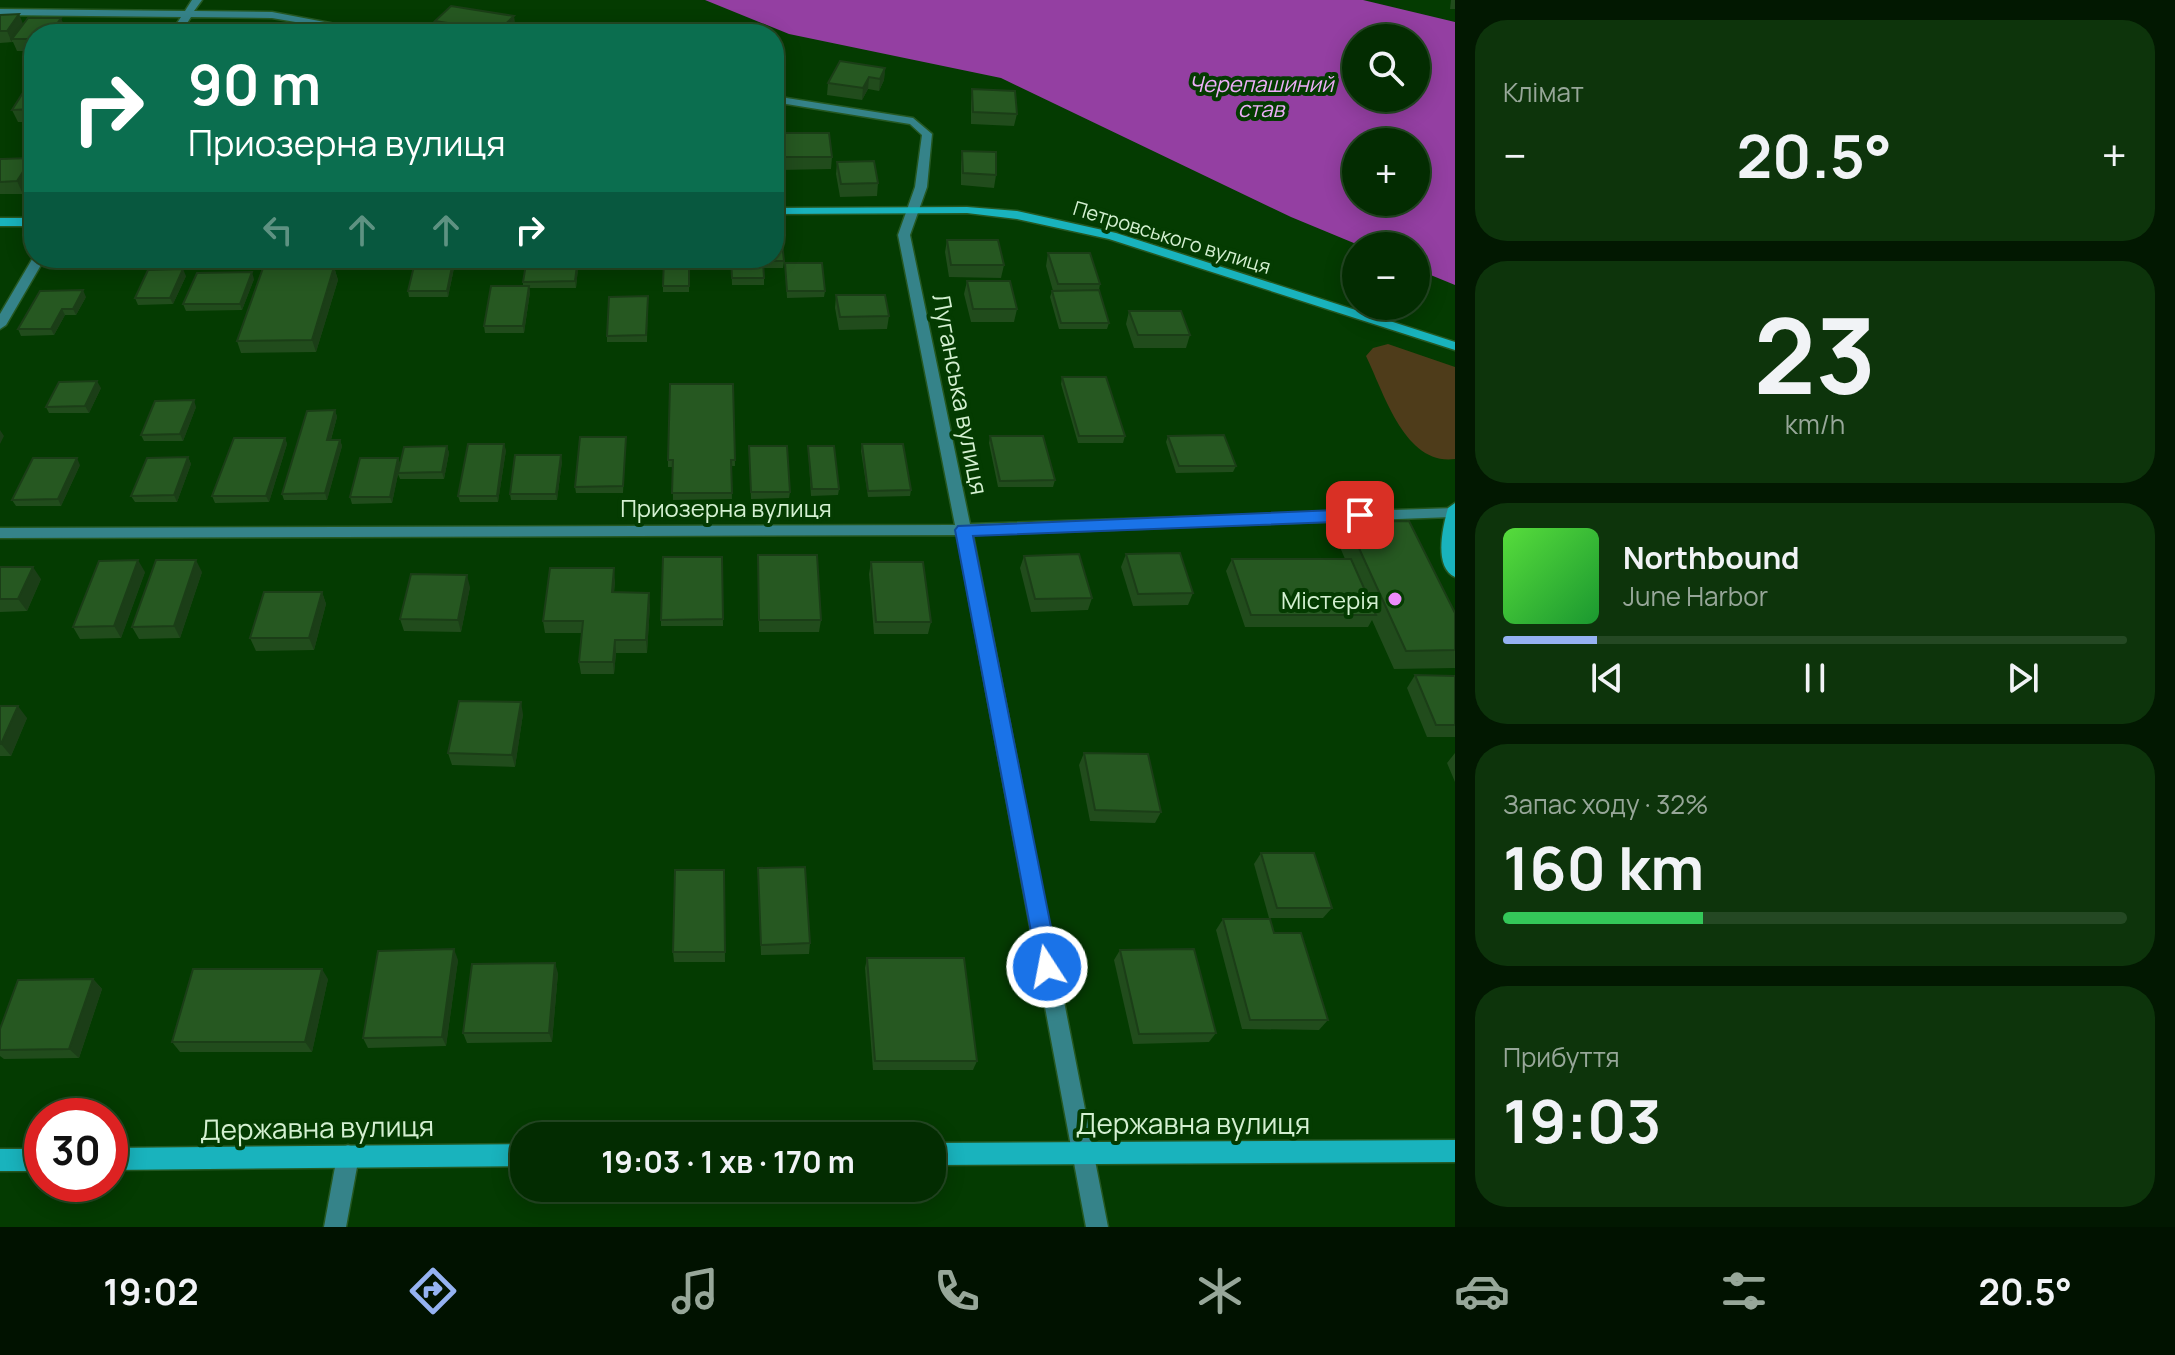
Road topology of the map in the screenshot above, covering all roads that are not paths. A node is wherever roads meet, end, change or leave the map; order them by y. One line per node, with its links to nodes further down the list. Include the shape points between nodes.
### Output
1 (197, 0): 3 (street)
2 (0, 12): 3 (street)
3 (189, 13): 4 (street); 5 (street, via 272,15)
4 (182, 24)
5 (325, 24)
6 (784, 101): 7 (street, Луганська вулиця, via 913,121 922,127 927,143)
7 (913, 209): 8 (main road, Петровського вулиця); 13 (main road, Петровського вулиця, via 1017,215 1112,236); 15 (street, Луганська вулиця, via 904,235)
8 (784, 211)
9 (0, 222): 10 (main road)
10 (24, 222)
11 (33, 268): 12 (street)
12 (0, 325)
13 (1455, 346)
14 (1454, 510): 15 (street, Приозерна вулиця); 17 (main road, via 1447,542)
15 (964, 530): 16 (street, Приозерна вулиця); 20 (street, Луганська вулиця)
16 (0, 533)
17 (1455, 571)
18 (1455, 1151): 20 (main road, Державна вулиця)
19 (946, 1154): 20 (main road, Державна вулиця)
20 (1083, 1154): 27 (street, Луганська вулиця)
21 (510, 1155): 22 (main road, Державна вулиця)
22 (348, 1156): 23 (main road, Державна вулиця); 26 (street)
23 (128, 1159)
24 (0, 1160): 25 (main road)
25 (24, 1160)
26 (335, 1227)
27 (1097, 1227)

